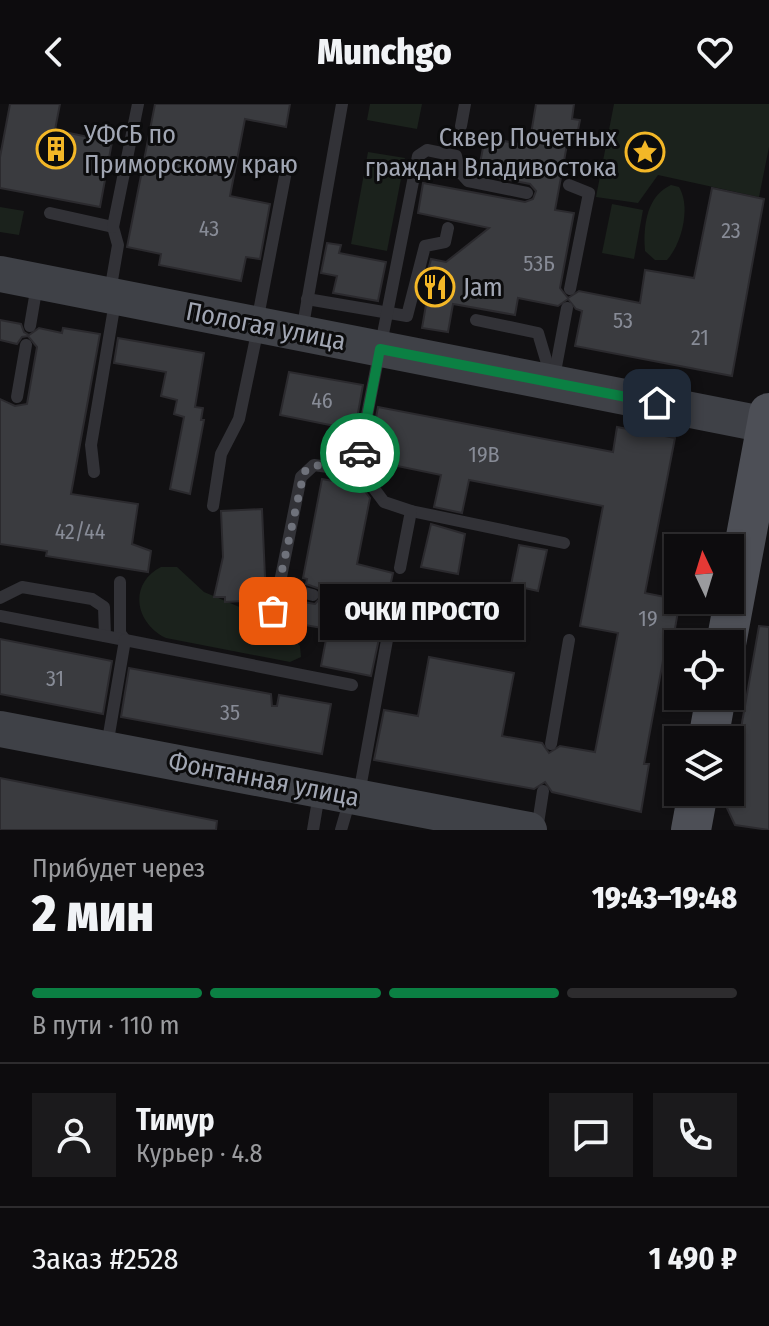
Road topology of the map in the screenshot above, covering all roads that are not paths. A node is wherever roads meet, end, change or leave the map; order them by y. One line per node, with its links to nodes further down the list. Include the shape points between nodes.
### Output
1 (138, 104): 9 (lane)
2 (342, 104): 17 (lane)
3 (465, 104): 4 (lane)
4 (461, 126)
5 (286, 171): 19 (lane)
6 (569, 185): 13 (lane, via 589,193)
7 (527, 193): 16 (lane, via 468,181 456,156 427,150 418,156)
8 (50, 213): 9 (lane)
9 (113, 227): 14 (lane, via 118,245)
10 (448, 228): 16 (lane, via 445,242 425,246 410,315)
11 (0, 274): 12 (main road, Пологая улица)
12 (38, 282): 14 (main road, Пологая улица); 20 (lane)
13 (570, 289)
14 (112, 296): 19 (main road, Пологая улица); 27 (lane, via 91,445)
15 (567, 308): 23 (lane)
16 (387, 314): 17 (lane); 22 (lane)
17 (304, 317): 19 (main road, Пологая улица); 22 (main road, Пологая улица)
18 (476, 320): 23 (lane, via 538,333)
19 (257, 325): 28 (lane, via 239,419 221,454)
20 (30, 326)
21 (26, 345): 24 (lane)
22 (380, 349): 23 (main road, Пологая улица); 26 (lane)
23 (553, 383): 25 (main road, Пологая улица)
24 (17, 397)
25 (768, 419): 39 (main road, via 748,559)
26 (356, 471): 29 (lane, via 384,502); 33 (lane, via 314,465 304,472)
27 (94, 472)
28 (213, 506)
29 (411, 511): 30 (lane); 31 (lane)
30 (564, 543)
31 (400, 568)
32 (120, 582): 41 (lane, via 120,633)
33 (279, 587): 34 (lane); 37 (lane)
34 (313, 595)
35 (395, 596): 48 (lane)
36 (0, 598): 40 (lane, via 22,587 92,599 104,607)
37 (273, 611)
38 (0, 616): 40 (lane)
39 (730, 630)
40 (105, 636): 41 (lane)
41 (125, 640): 43 (lane); 46 (lane)
42 (569, 640): 45 (lane)
43 (352, 685)
44 (0, 729): 46 (main road, Фонтанная улица)
45 (551, 744)
46 (106, 749): 48 (main road, Фонтанная улица)
47 (543, 791): 54 (lane)
48 (343, 794): 50 (main road, Фонтанная улица); 51 (lane); 52 (lane)
49 (695, 806): 55 (main road)
50 (472, 825): 53 (main road, Фонтанная улица)
51 (313, 830)
52 (341, 830)
53 (529, 830)
54 (537, 830)
55 (691, 830)

